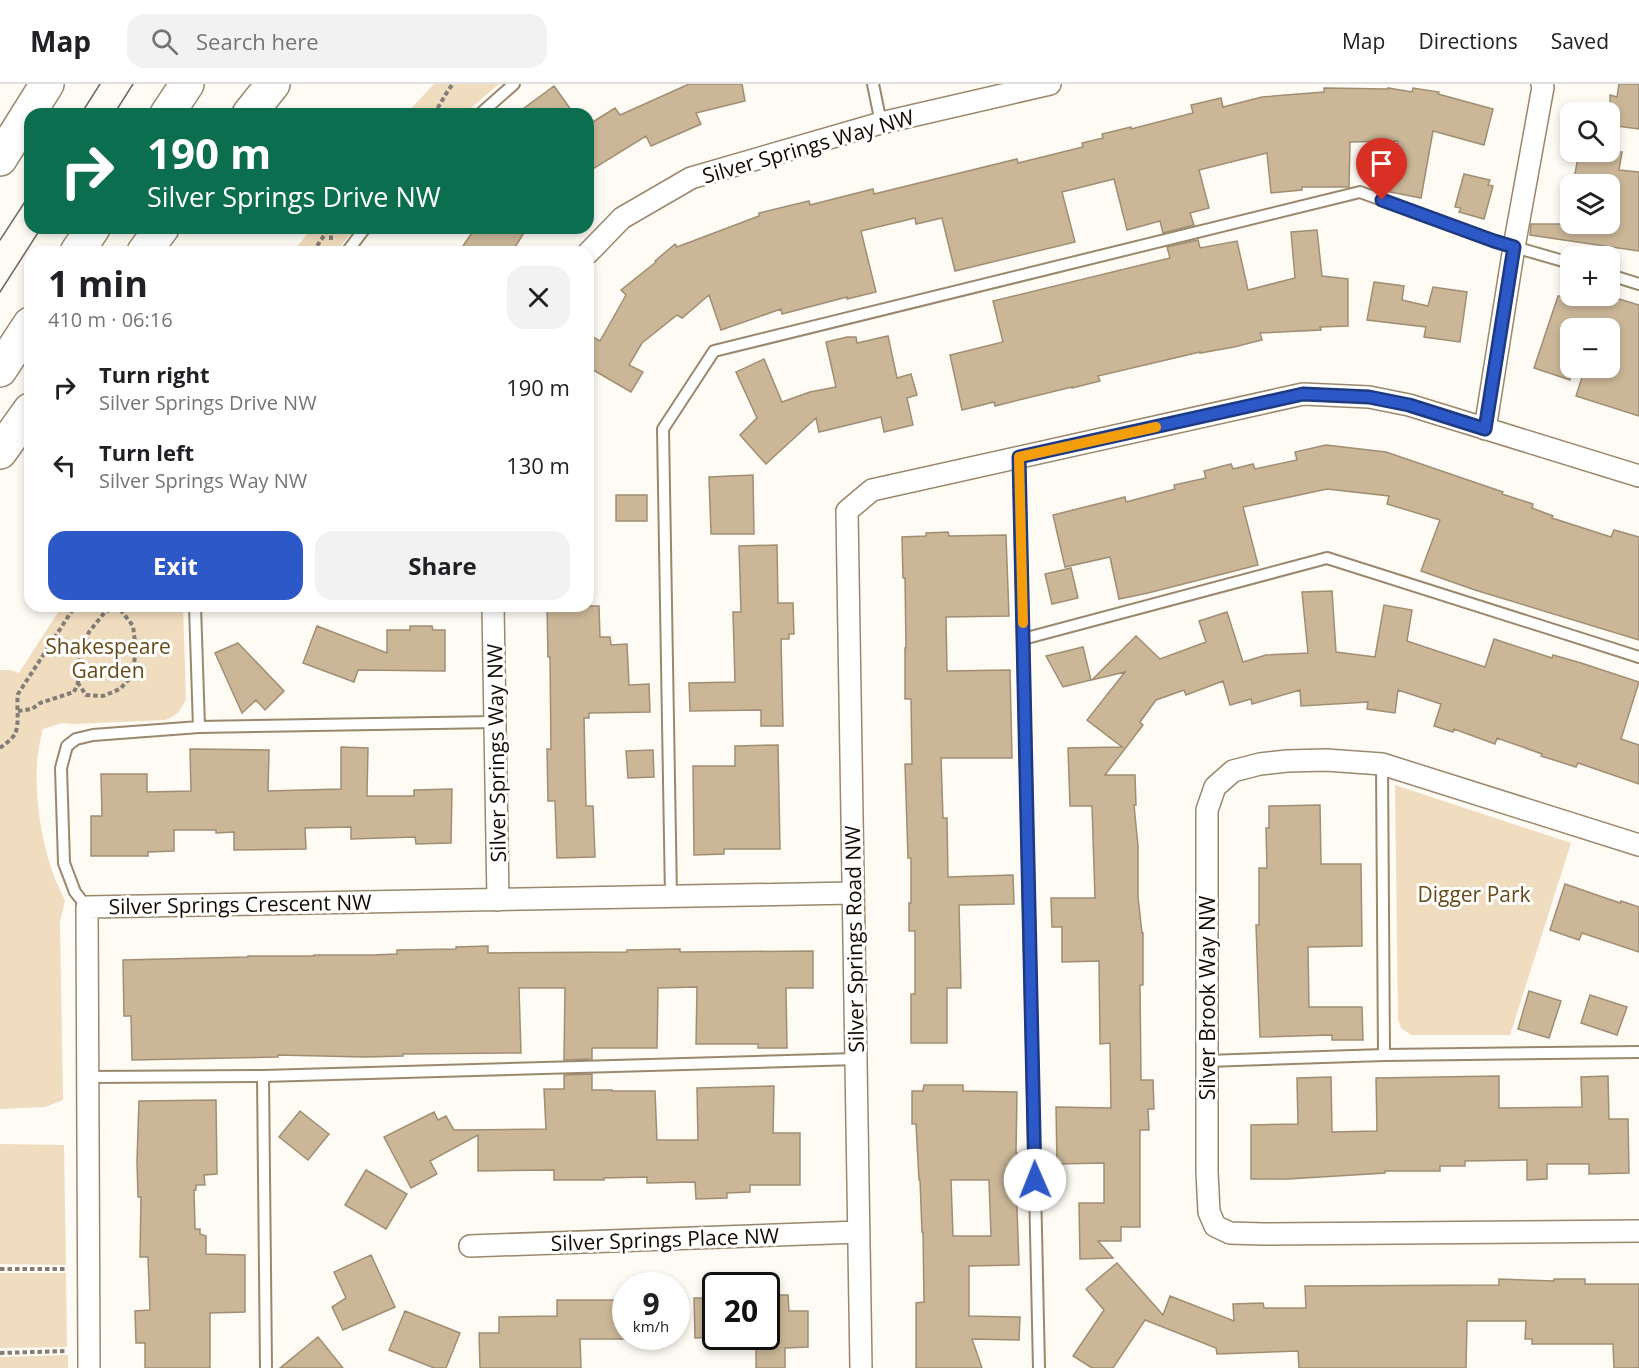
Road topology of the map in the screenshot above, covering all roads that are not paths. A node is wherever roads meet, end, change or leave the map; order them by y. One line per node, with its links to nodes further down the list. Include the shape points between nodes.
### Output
1 (47, 84): 8 (highway)
2 (187, 84): 9 (highway)
3 (273, 84): 10 (highway)
4 (514, 84): 11 (lane)
5 (873, 84): 13 (lane)
6 (1050, 84): 13 (street, Silver Springs Way NW)
7 (1542, 84): 16 (street)
8 (32, 108)
9 (171, 108)
10 (254, 108)
11 (487, 108)
12 (24, 121): 14 (highway)
13 (881, 123): 15 (street, Silver Springs Way NW, via 691,178 622,218)
14 (0, 159)
15 (594, 247)
16 (1514, 247): 17 (lane); 23 (street); 36 (lane, via 1360,192 714,351 663,429)
17 (1560, 260)
18 (1620, 278): 19 (lane)
19 (1639, 284)
20 (24, 333): 21 (highway)
21 (0, 370)
22 (24, 418): 24 (highway)
23 (1485, 429): 25 (street, via 1369,397 1303,394); 26 (street)
24 (0, 452)
25 (1019, 457): 29 (lane); 35 (street, Silver Springs Road NW, via 872,490 847,511)
26 (1639, 476)
27 (195, 612): 32 (lane)
28 (493, 612): 31 (street, Silver Springs Way NW)
29 (1023, 639): 30 (lane, via 1327,558); 51 (lane)
30 (1639, 657)
31 (495, 722): 32 (lane); 37 (street, Silver Springs Way NW)
32 (199, 727): 38 (lane, via 93,735 67,746 61,768 64,863 75,892)
33 (1382, 764): 34 (street, Silver Brook Way NW); 40 (lane); 42 (street, Silver Brook Way NW, via 1326,760 1260,764 1233,771 1215,787 1207,810)
34 (1639, 845)
35 (853, 893): 36 (street, Silver Springs Crescent NW); 41 (street, Silver Springs Road NW)
36 (671, 897): 37 (street, Silver Springs Crescent NW)
37 (498, 900): 38 (street, Silver Springs Crescent NW)
38 (87, 907): 44 (street, Silver Springs Crescent NW)
39 (1639, 1052): 40 (lane)
40 (1384, 1055): 42 (lane)
41 (856, 1059): 43 (lane); 46 (street, Silver Springs Road NW)
42 (1207, 1061): 45 (street, Silver Brook Way NW, via 1209,1212 1215,1226 1230,1233)
43 (263, 1076): 44 (lane); 49 (lane)
44 (88, 1077): 48 (street, Silver Springs Crescent NW)
45 (1639, 1231)
46 (859, 1232): 47 (street, Silver Springs Place NW); 50 (street, Silver Springs Road NW)
47 (470, 1246)
48 (89, 1368)
49 (266, 1368)
50 (861, 1368)
51 (1039, 1368)

